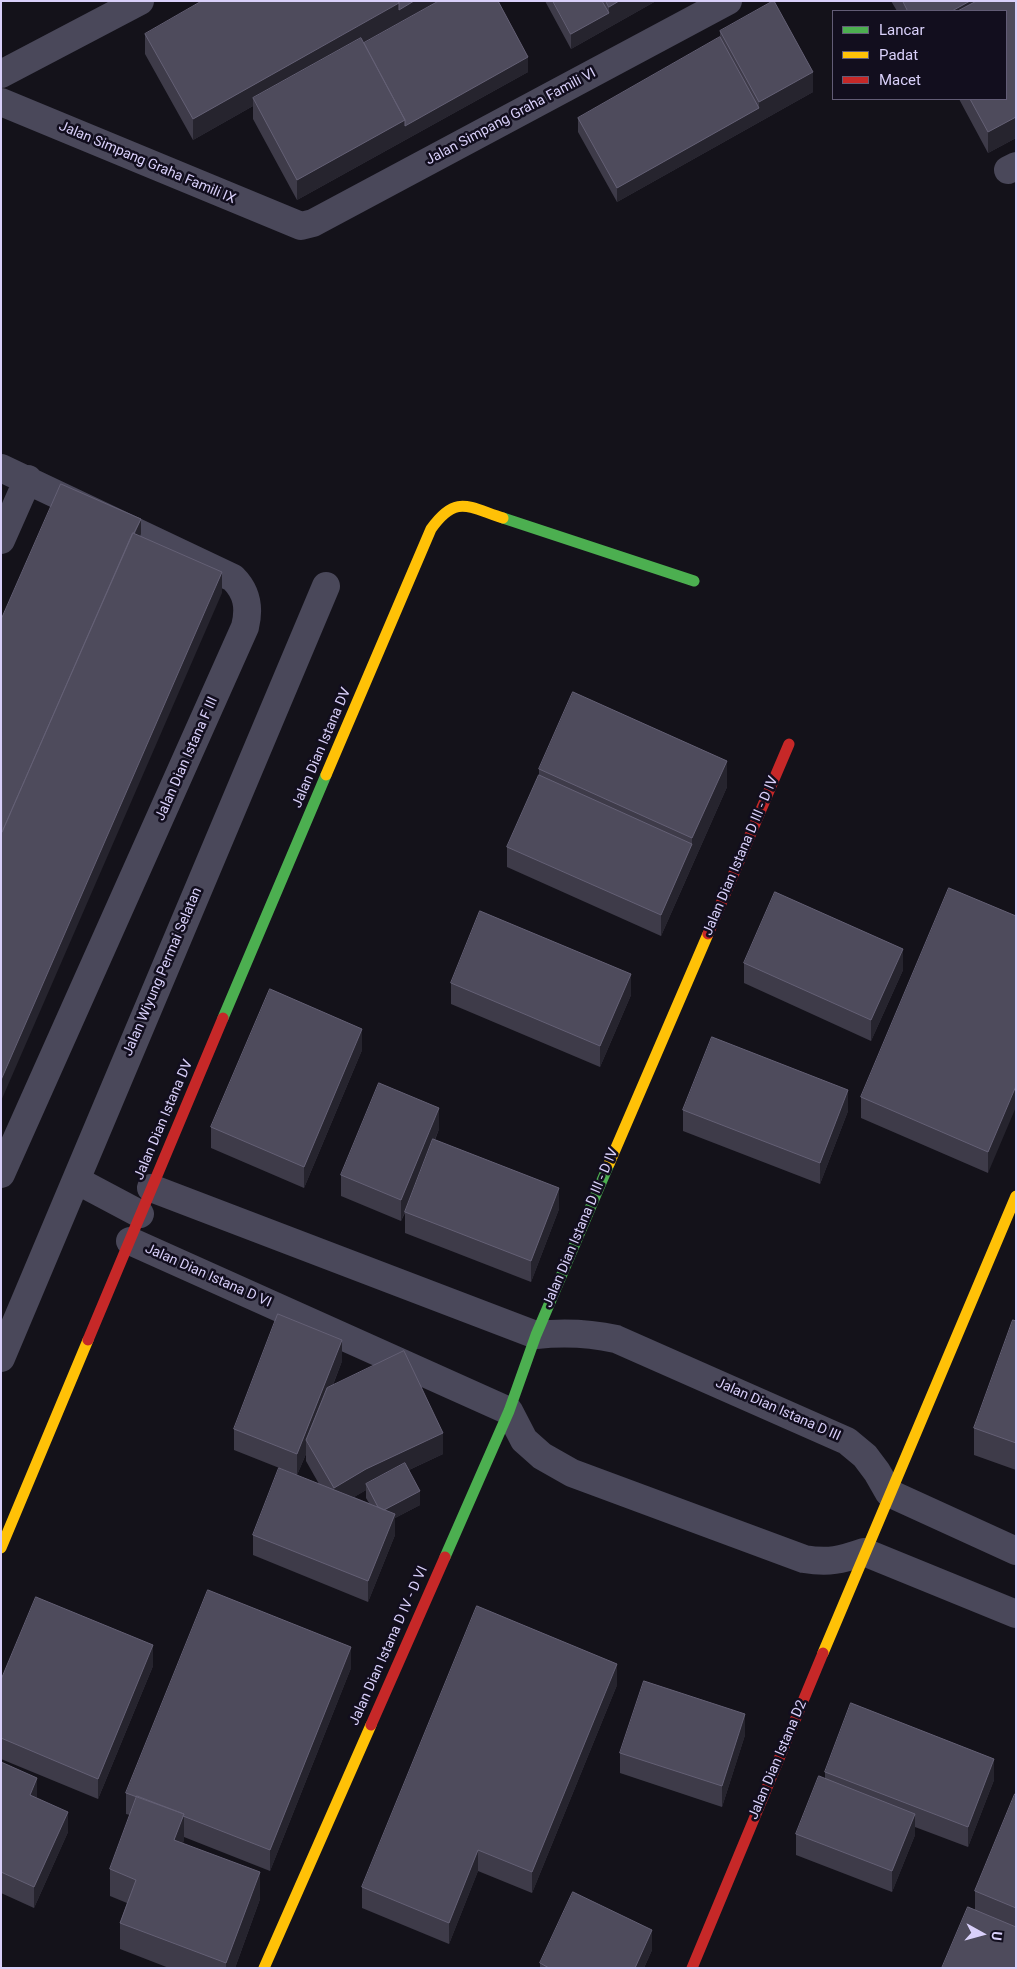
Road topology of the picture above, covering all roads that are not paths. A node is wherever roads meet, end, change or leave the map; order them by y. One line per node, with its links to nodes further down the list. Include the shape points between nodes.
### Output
1 (140, 1): 3 (street)
2 (728, 1): 5 (street, Jalan Simpang Graha Famili VI, via 313,222 300,226)
3 (1, 74)
4 (1, 102): 5 (street, Jalan Simpang Graha Famili IX)
5 (293, 224)
6 (1, 468): 7 (street, Jalan Dian Istana F III)
7 (28, 479): 8 (street); 12 (street, Jalan Dian Istana F III, via 233,578 241,586 249,612)
8 (1, 540)
9 (694, 581): 14 (street, Jalan Dian Istana DV, via 463,505 450,507 441,516 431,529)
10 (326, 586): 13 (street, Jalan Wiyung Permai Selatan)
11 (789, 744): 18 (street, Jalan Dian Istana D III - D IV)
12 (1, 1174)
13 (76, 1180): 16 (street); 19 (street, Jalan Wiyung Permai Selatan)
14 (151, 1188): 16 (street, Jalan Dian Istana DV); 18 (street)
15 (1016, 1196): 21 (street)
16 (140, 1214): 17 (street, Jalan Dian Istana DV)
17 (130, 1241): 20 (street, Jalan Dian Istana D VI); 22 (street, Jalan Dian Istana D VI)
18 (536, 1335): 20 (street, Jalan Dian Istana D IV - D VI); 21 (street, Jalan Dian Istana D III, via 591,1333 616,1339 847,1441 865,1456)
19 (4, 1344)
20 (509, 1411): 24 (street, via 524,1440 542,1456 572,1473 804,1560 825,1562); 26 (street, Jalan Dian Istana D IV - D VI)
21 (889, 1494): 23 (street); 24 (street, Jalan Dian Istana D2)
22 (1, 1548)
23 (1016, 1551)
24 (864, 1552): 25 (street); 27 (street, Jalan Dian Istana D2)
25 (1016, 1614)
26 (264, 1968)
27 (692, 1968)

